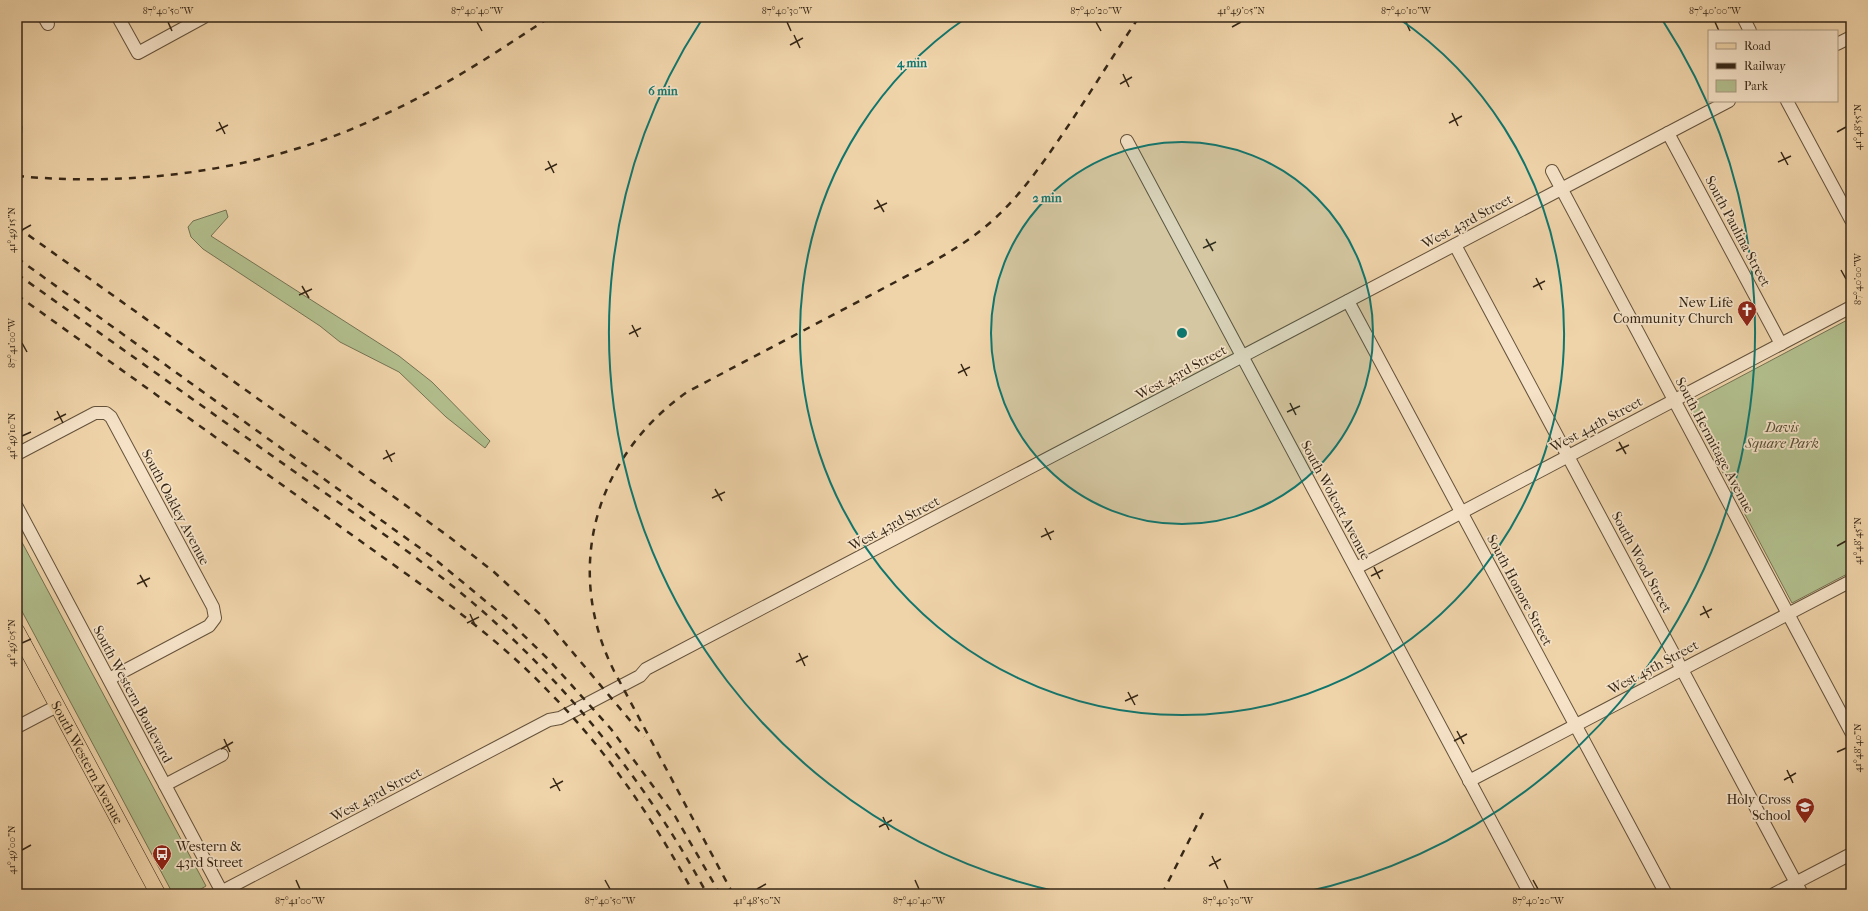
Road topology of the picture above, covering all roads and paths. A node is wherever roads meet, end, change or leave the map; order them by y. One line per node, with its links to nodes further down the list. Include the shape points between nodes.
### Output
1 (118, 17): 2 (street, via 138,53)
2 (204, 17)
3 (1743, 17): 4 (street)
4 (1750, 30)
5 (1851, 37): 6 (street)
6 (1838, 44)
7 (1727, 102): 9 (street, West 43rd Street)
8 (1788, 102): 13 (street)
9 (1668, 133): 12 (street, West 43rd Street); 17 (street, South Paulina Street)
10 (1127, 141): 18 (street, South Wolcott Avenue)
11 (1552, 171): 12 (street, South Hermitage Avenue)
12 (1561, 189): 14 (street, West 43rd Street); 19 (street, South Hermitage Avenue)
13 (1851, 220)
14 (1455, 245): 15 (street, West 43rd Street); 21 (street, South Wood Street)
15 (1348, 301): 18 (street, West 43rd Street); 23 (street, South Honore Street)
16 (1851, 307): 17 (street, West 44th Street)
17 (1781, 344): 19 (street, West 44th Street)
18 (1243, 356): 24 (street, South Wolcott Avenue); 39 (street, West 43rd Street, via 646,669 637,669 556,711 549,720)
19 (1674, 400): 21 (street, West 44th Street); 26 (street, South Hermitage Avenue)
20 (17, 454): 29 (street, South Oakley Avenue, via 95,412 106,413 111,417 151,489 213,607 215,618 209,626)
21 (1568, 456): 23 (street, West 44th Street); 28 (street, South Wood Street)
22 (17, 507): 29 (street, South Western Boulevard)
23 (1461, 512): 24 (street, West 44th Street); 31 (street, South Honore Street)
24 (1356, 568): 35 (street, South Wolcott Avenue)
25 (1851, 581): 26 (street, West 45th Street)
26 (1788, 614): 28 (street, West 45th Street); 33 (street, South Hermitage Avenue)
27 (17, 631): 30 (main road, South Western Avenue)
28 (1682, 669): 31 (street, West 45th Street); 38 (street, South Wood Street)
29 (109, 679): 36 (street, South Western Boulevard)
30 (57, 706): 32 (street); 40 (main road, South Western Avenue)
31 (1576, 725): 35 (street, West 45th Street); 42 (street, South Honore Street)
32 (17, 728)
33 (1851, 732)
34 (222, 755): 36 (street)
35 (1470, 781): 41 (street, South Wolcott Avenue)
36 (165, 785): 39 (street, South Western Boulevard)
37 (1851, 854): 38 (street)
38 (1796, 883): 43 (street); 44 (street, South Wood Street)
39 (220, 893)
40 (158, 894)
41 (1530, 894)
42 (1666, 894)
43 (1774, 894)
44 (1802, 894)

